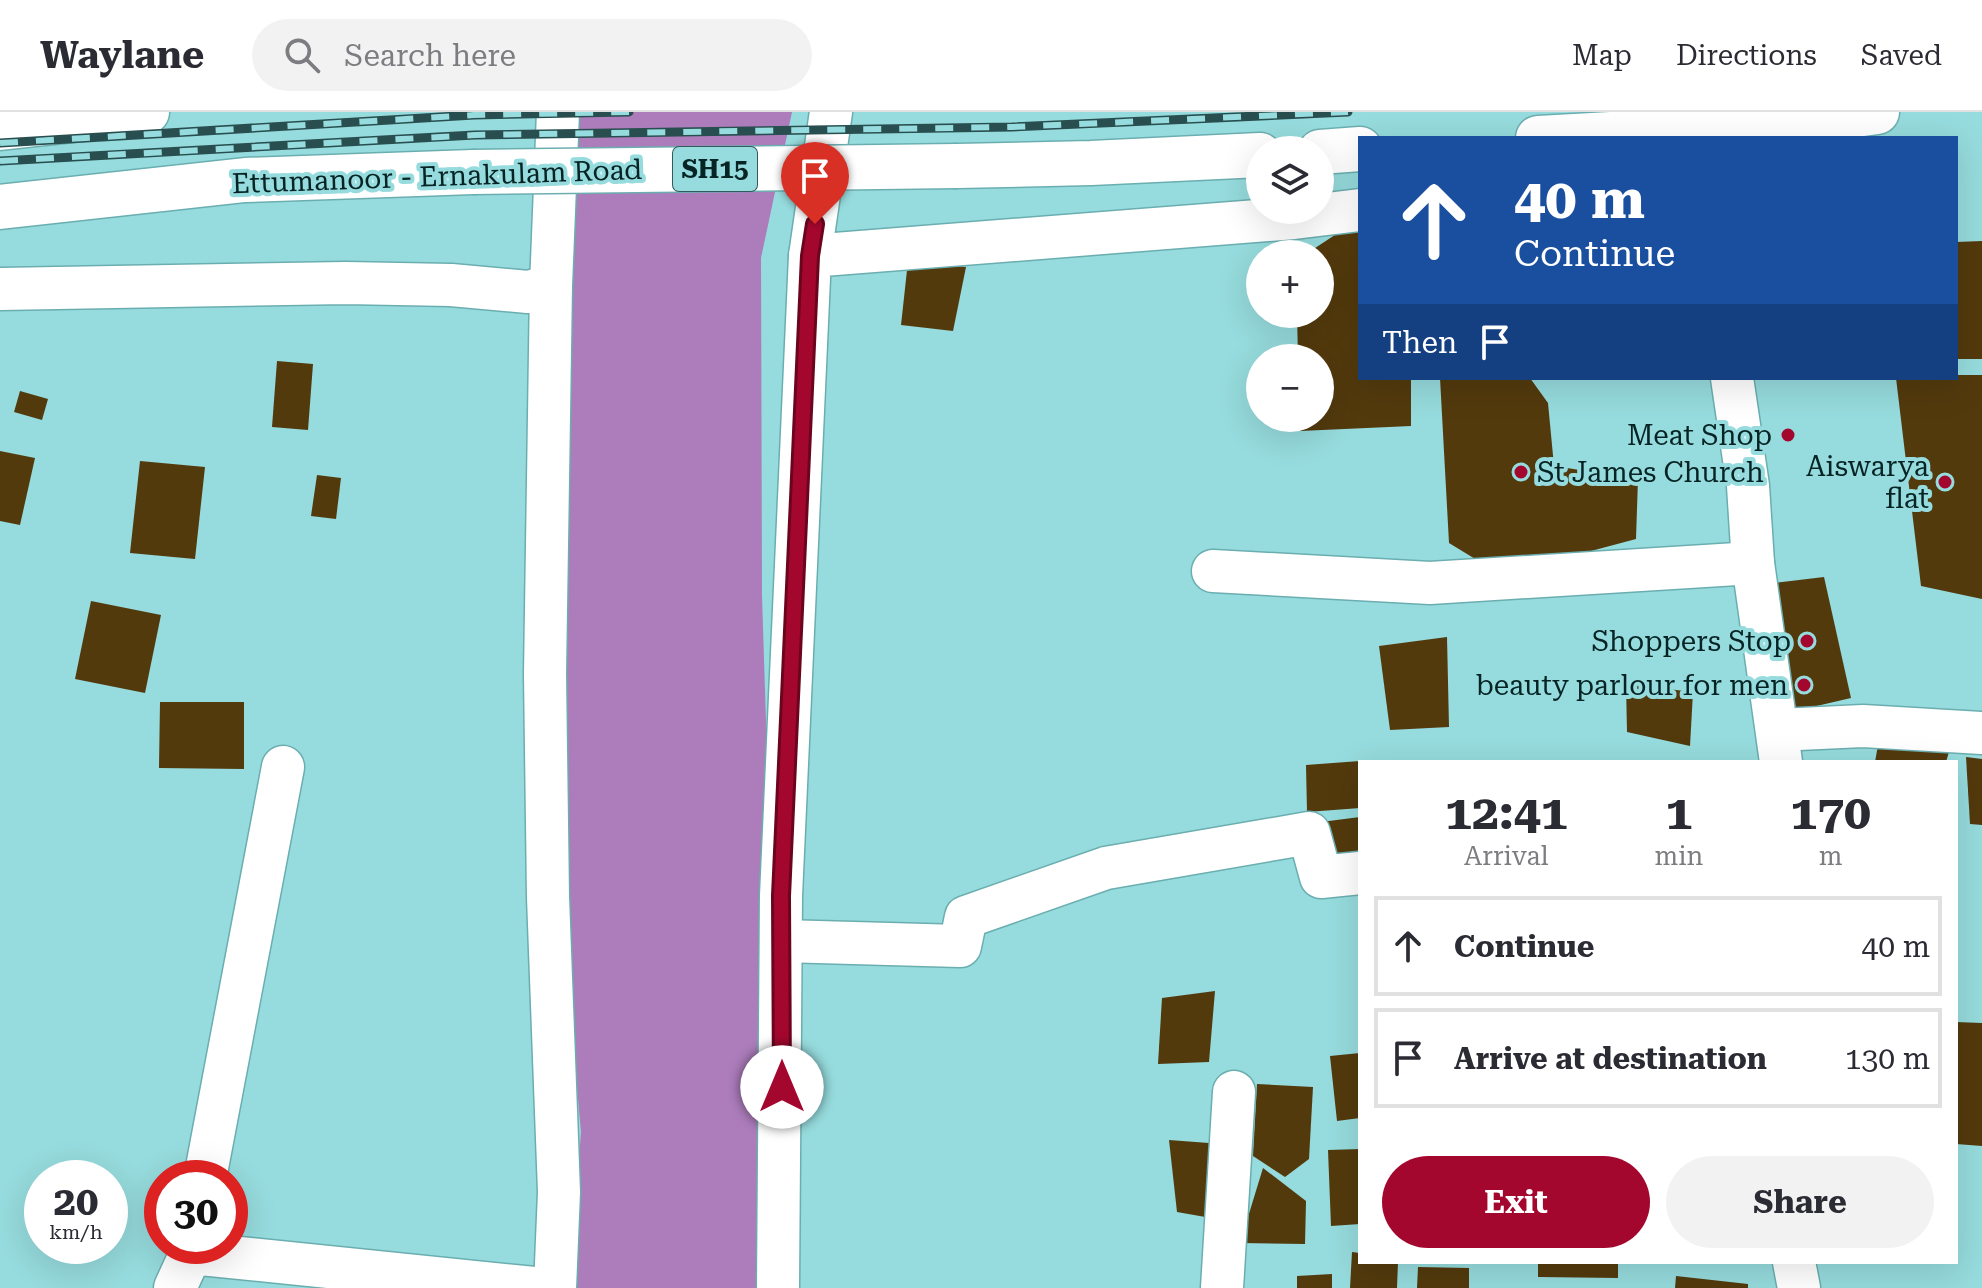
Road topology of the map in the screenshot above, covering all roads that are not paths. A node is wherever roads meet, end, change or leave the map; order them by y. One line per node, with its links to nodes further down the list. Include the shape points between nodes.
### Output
1 (29, 112): 6 (street)
2 (147, 112): 7 (main road)
3 (558, 112): 16 (street)
4 (831, 112): 15 (street)
5 (1877, 112): 8 (main road)
6 (0, 114)
7 (0, 128)
8 (1686, 134): 9 (main road)
9 (1612, 136)
10 (1358, 149): 11 (main road)
11 (1334, 151)
12 (1246, 156): 13 (main road, Ettumanoor - Ernakulam Road / SH15, bridge, via 245,180)
13 (0, 207)
14 (1358, 210): 15 (street)
15 (810, 256): 25 (street)
16 (551, 286): 17 (street, via 528,292 346,283); 31 (street, via 545,674 559,1177)
17 (0, 289)
18 (1732, 380): 19 (street)
19 (1753, 563): 20 (street, via 1430,583); 22 (street)
20 (1213, 571)
21 (1982, 733): 22 (street, via 1863,726)
22 (1779, 746)
23 (283, 767): 27 (street)
24 (1341, 875): 25 (street, via 1309,833 1106,868 966,917 960,946)
25 (782, 941): 32 (street)
26 (1234, 1092): 33 (street)
27 (208, 1160)
28 (213, 1264): 30 (street)
29 (1794, 1264): 34 (street)
30 (534, 1288)
31 (555, 1288)
32 (778, 1288)
33 (1222, 1288)
34 (1799, 1288)

